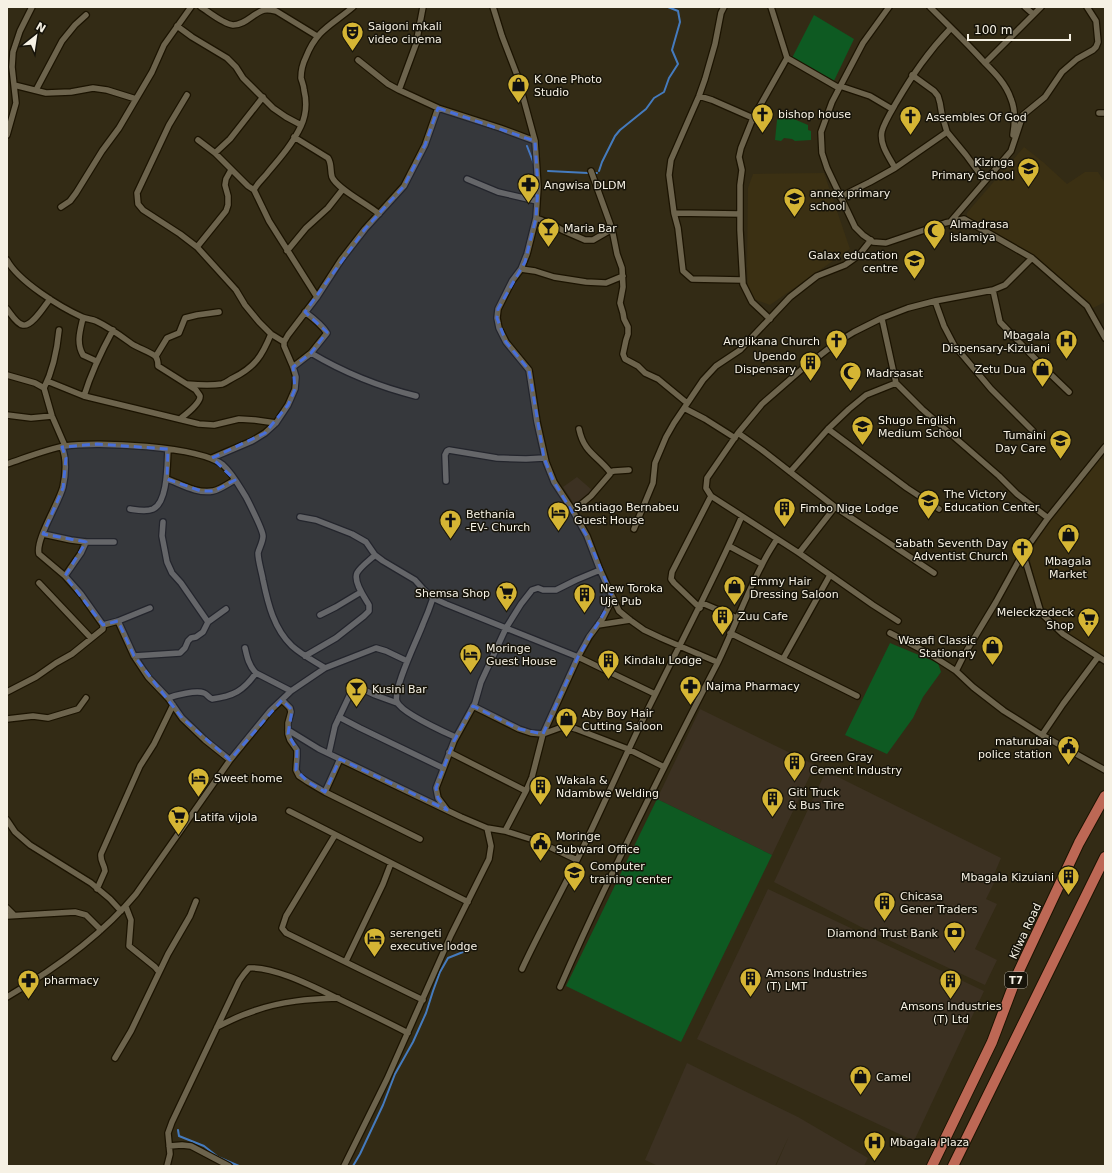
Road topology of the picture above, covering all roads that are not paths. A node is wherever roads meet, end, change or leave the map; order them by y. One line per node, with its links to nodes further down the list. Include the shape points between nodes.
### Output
1 (32, 7): 23 (street)
2 (191, 7): 17 (street)
3 (201, 7): 14 (street, via 234,25 245,22)
4 (353, 7): 19 (street)
5 (423, 7): 28 (street, via 416,44)
6 (494, 7): 41 (street)
7 (724, 7): 30 (street)
8 (771, 7): 20 (street)
9 (889, 7): 26 (street, via 863,43)
10 (930, 7): 18 (street)
11 (1025, 7): 15 (street)
12 (1040, 7): 15 (street)
13 (1087, 7): 42 (street, via 1096,21 1098,44 1062,72 1045,98 1023,116)
14 (268, 8): 19 (street)
15 (1033, 14): 22 (street)
16 (86, 15): 27 (street, via 62,41)
17 (178, 26): 31 (street, via 227,58); 32 (street, via 164,45)
18 (951, 28): 22 (street); 24 (street)
19 (317, 36): 36 (street, via 303,64 301,77 306,110)
20 (787, 58): 26 (street); 35 (street)
21 (358, 60): 28 (street)
22 (985, 63): 42 (street, via 1000,79 1012,100 1015,122)
23 (9, 65): 25 (street)
24 (912, 75): 34 (street); 37 (street, via 938,96)
25 (14, 85): 27 (street); 38 (street, via 16,103)
26 (840, 87): 34 (street, via 870,96); 51 (street, via 821,132 822,153)
27 (36, 90): 32 (street, via 54,93 93,88)
28 (399, 90): 33 (street)
29 (187, 95): 61 (street, via 137,193 138,204 142,210)
30 (699, 96): 35 (street); 54 (street, via 671,160 669,175)
31 (263, 97): 36 (street, via 286,117); 43 (street, via 230,139)
32 (136, 99): 53 (street, via 76,193)
33 (438, 108): 41 (street); 55 (street, via 425,145 404,186)
34 (892, 109): 44 (street, via 882,130 882,141)
35 (753, 118): 56 (street, via 739,157 742,170)
36 (301, 125): 39 (street)
37 (947, 132): 44 (street); 48 (street)
38 (7, 135)
39 (294, 137): 49 (street, via 328,158 332,177); 50 (street, via 289,147)
40 (198, 140): 43 (street)
41 (535, 140): 52 (street)
42 (1011, 151): 48 (street)
43 (215, 153): 45 (street)
44 (895, 168): 51 (street)
45 (231, 170): 50 (street); 61 (street, via 225,185 228,196 226,212)
46 (591, 171): 59 (street)
47 (467, 179): 52 (street, via 498,192)
48 (985, 181): 58 (street)
49 (343, 189): 55 (street); 62 (street)
50 (254, 190): 62 (street)
51 (840, 197): 60 (street, via 855,227)
52 (537, 201): 57 (street)
53 (61, 207)
54 (674, 212): 56 (street); 67 (street, via 683,271 687,275 699,280)
55 (379, 214): 69 (street)
56 (740, 214): 67 (street)
57 (536, 218): 59 (street, via 585,240 593,240); 65 (street)
58 (951, 222): 60 (street, via 886,243); 63 (street, via 964,218)
59 (612, 229): 66 (street)
60 (871, 240): 76 (street, via 859,255 845,265 817,276 800,289)
61 (197, 247): 80 (street, via 236,290 258,322)
62 (287, 251): 69 (street)
63 (1032, 258): 68 (street, via 1005,285); 81 (street, via 1087,306)
64 (8, 263): 70 (street, via 36,290)
65 (521, 269): 66 (street, via 586,282 606,283); 109 (street, via 498,308 497,318 506,342 529,370)
66 (623, 276): 95 (street, via 624,287 620,303 628,327 623,354 625,358 658,379)
67 (742, 280): 76 (street, via 752,302)
68 (993, 290): 71 (street); 92 (street, via 1000,322)
69 (316, 296): 74 (street)
70 (50, 299): 72 (street, via 31,322 25,325 16,321); 75 (street)
71 (935, 301): 77 (street, via 908,308); 103 (street, via 954,345 991,389)
72 (7, 309)
73 (219, 312): 84 (street, via 185,318 179,333 167,338)
74 (305, 312): 82 (street); 83 (street, via 317,321 326,333)
75 (83, 318): 79 (street, via 96,321); 85 (street, via 79,346 83,356)
76 (770, 319): 95 (street, via 740,350 716,366)
77 (882, 319): 89 (street); 104 (street, via 854,332 801,370 762,404)
78 (59, 330): 88 (street, via 58,348)
79 (112, 330): 84 (street); 85 (street)
80 (271, 334): 82 (street); 90 (street, via 252,367 239,375 223,383)
81 (1105, 338)
82 (284, 342): 86 (street)
83 (311, 353): 86 (street); 94 (street, via 331,365)
84 (156, 356): 90 (street, via 158,366)
85 (96, 361): 93 (street)
86 (293, 367): 100 (street, via 296,377 295,389)
87 (7, 375): 91 (street)
88 (47, 381): 91 (street); 93 (street)
89 (896, 383): 102 (street, via 866,395); 124 (street, via 922,410)
90 (186, 384): 99 (street, via 196,390 200,399)
91 (44, 388): 98 (street)
92 (1069, 392)
93 (84, 396): 99 (street)
94 (416, 396)
95 (687, 403): 96 (street)
96 (684, 408): 104 (street); 126 (street, via 658,456 653,483)
97 (7, 415): 98 (street, via 31,418)
98 (52, 416): 105 (street)
99 (180, 419): 100 (street, via 214,425 239,419)
100 (276, 422): 108 (street, via 252,441)
101 (579, 429): 112 (street, via 587,449)
102 (828, 429): 113 (street); 120 (street)
103 (1033, 431)
104 (737, 436): 113 (street, via 762,450); 117 (street, via 707,478 706,488)
105 (64, 446): 107 (street, via 133,445); 110 (street); 127 (street, via 66,473 63,488)
106 (1105, 447): 124 (street)
107 (168, 449): 108 (street); 114 (street)
108 (212, 458): 115 (street)
109 (544, 458): 116 (street, via 497,458 449,450 444,455); 121 (street, via 554,482)
110 (7, 464)
111 (629, 470): 112 (street)
112 (610, 472): 121 (street, via 591,496)
113 (790, 472): 118 (street)
114 (167, 478): 115 (street, via 202,491 214,491); 119 (street, via 159,504 153,509)
115 (235, 480): 162 (street, via 250,504 263,535 258,554 272,615 292,646)
116 (446, 480)
117 (711, 496): 123 (street); 144 (street, via 671,576 674,583)
118 (835, 506): 132 (street); 137 (street)
119 (130, 509)
120 (939, 509)
121 (573, 511): 136 (street, via 587,536)
122 (300, 516): 134 (street, via 352,534 366,542)
123 (742, 516): 128 (street); 131 (street)
124 (1048, 518): 133 (street)
125 (163, 522): 152 (street, via 162,536 167,562)
126 (634, 529)
127 (43, 534): 129 (street); 139 (street, via 39,554)
128 (777, 539): 132 (street); 135 (street)
129 (86, 542): 130 (street); 139 (street)
130 (114, 542)
131 (729, 546): 135 (street); 144 (street)
132 (799, 553): 138 (street)
133 (1023, 553): 164 (street, via 1041,613 1063,634); 170 (street)
134 (375, 555): 141 (street, via 356,577); 142 (street, via 415,580)
135 (762, 564): 148 (street)
136 (600, 570): 143 (street); 155 (street, via 556,590 532,590)
137 (934, 572)
138 (830, 575): 151 (street); 165 (street)
139 (65, 576): 153 (street)
140 (39, 583): 158 (street)
141 (361, 592): 147 (street); 162 (street, via 369,605 369,611 336,638)
142 (433, 598): 155 (street); 166 (street)
143 (613, 598): 149 (street, via 619,611); 154 (street)
144 (701, 605): 148 (street); 159 (street)
145 (150, 608): 150 (street)
146 (226, 609): 152 (street)
147 (320, 615)
148 (737, 618): 156 (street)
149 (630, 620): 154 (street); 159 (street, via 644,630)
150 (118, 621): 153 (street); 161 (street)
151 (898, 621)
152 (208, 622): 161 (street, via 203,632 191,638 180,652)
153 (103, 624): 158 (street, via 102,629)
154 (598, 625): 163 (street)
155 (506, 628): 163 (street); 181 (street)
156 (730, 633): 165 (street); 168 (street)
157 (890, 633): 170 (street)
158 (91, 638): 173 (street, via 72,654)
159 (680, 646): 168 (street); 174 (street)
160 (245, 648): 171 (street, via 249,663)
161 (134, 656): 177 (street, via 148,677)
162 (306, 656): 169 (street)
163 (578, 657): 174 (street); 185 (street)
164 (1098, 657): 167 (street); 186 (street)
165 (783, 659): 175 (street)
166 (407, 660): 169 (street, via 376,648); 179 (street, via 396,694)
167 (1105, 661)
168 (717, 662): 193 (street)
169 (325, 668): 172 (street)
170 (956, 671): 186 (street, via 1004,711)
171 (256, 673): 172 (street); 177 (street, via 239,692 221,698 212,699 198,692)
172 (291, 691): 178 (street)
173 (7, 692)
174 (655, 694): 188 (street)
175 (857, 696)
176 (86, 698): 183 (street, via 78,709 48,718 34,716)
177 (168, 698): 180 (street)
178 (282, 700): 184 (street, via 291,712); 192 (street)
179 (398, 703): 182 (street, via 360,688 352,690); 187 (street, via 425,723)
180 (173, 705): 192 (street, via 182,718); 211 (street, via 140,766 101,854 105,871)
181 (473, 706): 185 (street, via 519,729); 187 (street)
182 (339, 717): 190 (street); 194 (street)
183 (7, 719)
184 (288, 730): 190 (street); 197 (street, via 290,740 297,750 296,770 299,776)
185 (543, 734): 188 (street, via 565,726); 196 (street)
186 (1042, 735): 195 (street)
187 (455, 738): 189 (street)
188 (628, 750): 193 (street); 209 (street)
189 (449, 752): 194 (street); 196 (street)
190 (328, 753): 191 (street)
191 (340, 759): 197 (street); 199 (street)
192 (230, 760): 215 (street)
193 (664, 767): 222 (street)
194 (443, 768): 199 (street, via 436,788 438,798)
195 (1105, 770)
196 (526, 791): 203 (street)
197 (325, 792): 205 (street)
198 (1105, 796): 233 (highway, Kilwa Road / T7, via 1079,843 1018,973 992,1042)
199 (447, 810): 202 (street)
200 (288, 811): 204 (street)
201 (7, 820): 211 (street, via 15,832 30,845)
202 (487, 828): 203 (street); 207 (street, via 491,846)
203 (505, 831): 209 (street, via 537,841)
204 (335, 835): 210 (street); 219 (street, via 289,911 282,928 286,933)
205 (420, 838)
206 (1105, 857): 234 (highway, T7)
207 (489, 859): 208 (street); 213 (street)
208 (482, 860)
209 (577, 860): 220 (street)
210 (391, 863): 213 (street); 219 (street)
211 (97, 888): 215 (street)
212 (196, 901): 221 (street)
213 (468, 902): 225 (street)
214 (7, 908): 216 (street)
215 (124, 909): 218 (street); 221 (street, via 131,920 129,946)
216 (14, 915): 217 (street); 218 (street, via 75,912 86,916)
217 (7, 916)
218 (101, 930): 223 (street, via 38,978)
219 (346, 962): 225 (street)
220 (522, 969)
221 (159, 972): 228 (street)
222 (560, 987)
223 (7, 997)
224 (338, 998): 226 (street, via 272,1006); 226 (street, via 291,977 249,968 239,981); 227 (street)
225 (423, 1000): 227 (street)
226 (217, 1027): 229 (street, via 172,1122 168,1133)
227 (408, 1033): 232 (street)
228 (115, 1058)
229 (169, 1146): 230 (street); 231 (street, via 191,1146)
230 (167, 1166)
231 (229, 1166)
232 (344, 1166)
233 (932, 1166)
234 (952, 1166)

